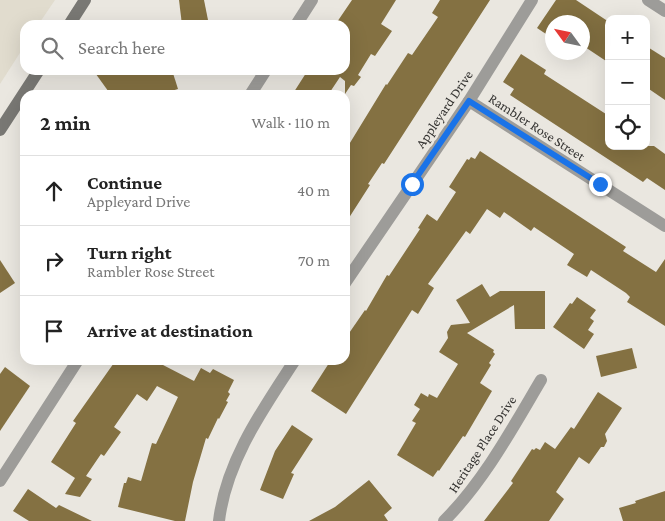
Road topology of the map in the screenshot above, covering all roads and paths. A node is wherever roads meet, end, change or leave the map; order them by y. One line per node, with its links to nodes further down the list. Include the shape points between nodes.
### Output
1 (85, 0): 6 (street)
2 (532, 0): 13 (street, Appleyard Drive)
3 (648, 0): 5 (street)
4 (307, 2): 7 (street)
5 (665, 11)
6 (72, 20)
7 (298, 20)
8 (36, 75): 10 (street)
9 (263, 75): 11 (street)
10 (26, 90)
11 (253, 90)
12 (20, 99): 14 (street)
13 (469, 101): 15 (street, Rambler Rose Street); 16 (street, Appleyard Drive)
14 (0, 130)
15 (665, 226)
16 (350, 276)
17 (72, 365): 20 (street)
18 (292, 365): 21 (street, via 240,448)
19 (541, 380): 22 (street, Heritage Place Drive, via 464,501)
20 (0, 481)
21 (219, 521)
22 (444, 521)

